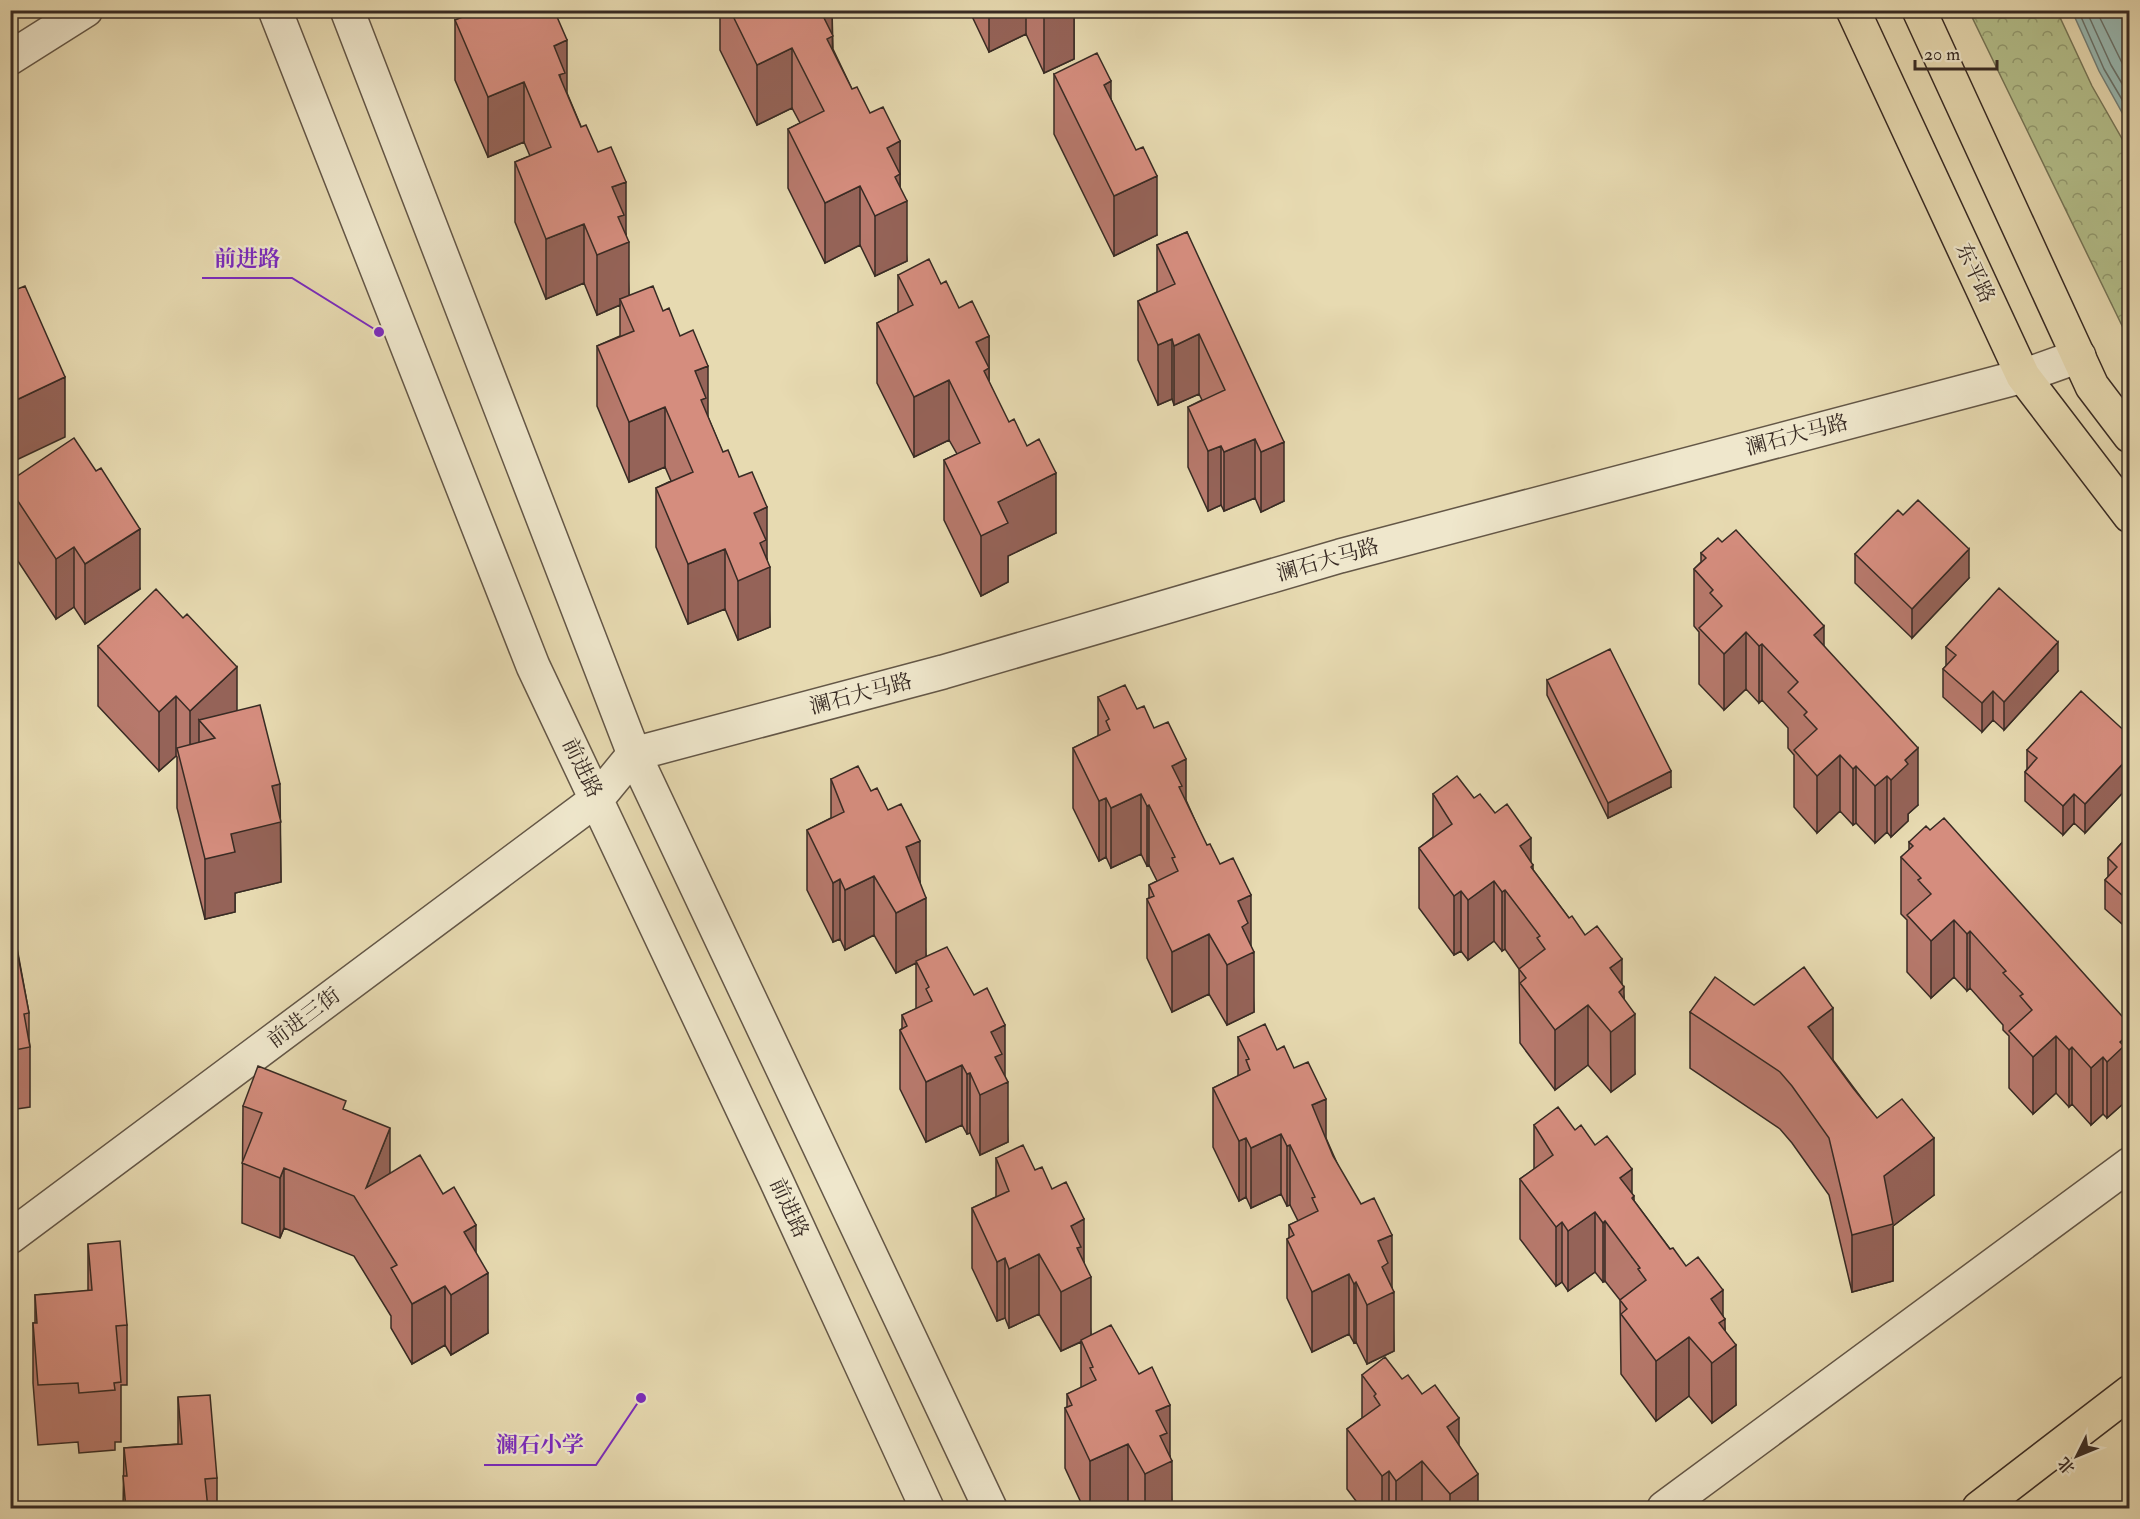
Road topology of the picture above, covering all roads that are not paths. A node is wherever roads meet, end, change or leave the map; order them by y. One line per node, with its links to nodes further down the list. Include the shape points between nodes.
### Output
1 (86, 10): 6 (street)
2 (275, 10): 12 (street, 前进路, via 533,666)
3 (347, 10): 11 (street)
4 (1853, 10): 8 (main road, 东平路)
5 (1919, 10): 7 (main road)
6 (10, 58)
7 (2079, 356): 8 (street, 澜石大马路); 9 (main road, via 2092,386)
8 (2023, 376): 10 (main road, 东平路); 11 (street, 澜石大马路, via 1340,556 942,672)
9 (2130, 436)
10 (2130, 516)
11 (634, 754): 12 (street); 17 (street)
12 (597, 799): 14 (street, 前进三街); 16 (street, 前进路)
13 (2130, 1164): 18 (street)
14 (10, 1237)
15 (2130, 1392): 19 (main road)
16 (927, 1509)
17 (990, 1509)
18 (1664, 1509)
19 (1979, 1509)

